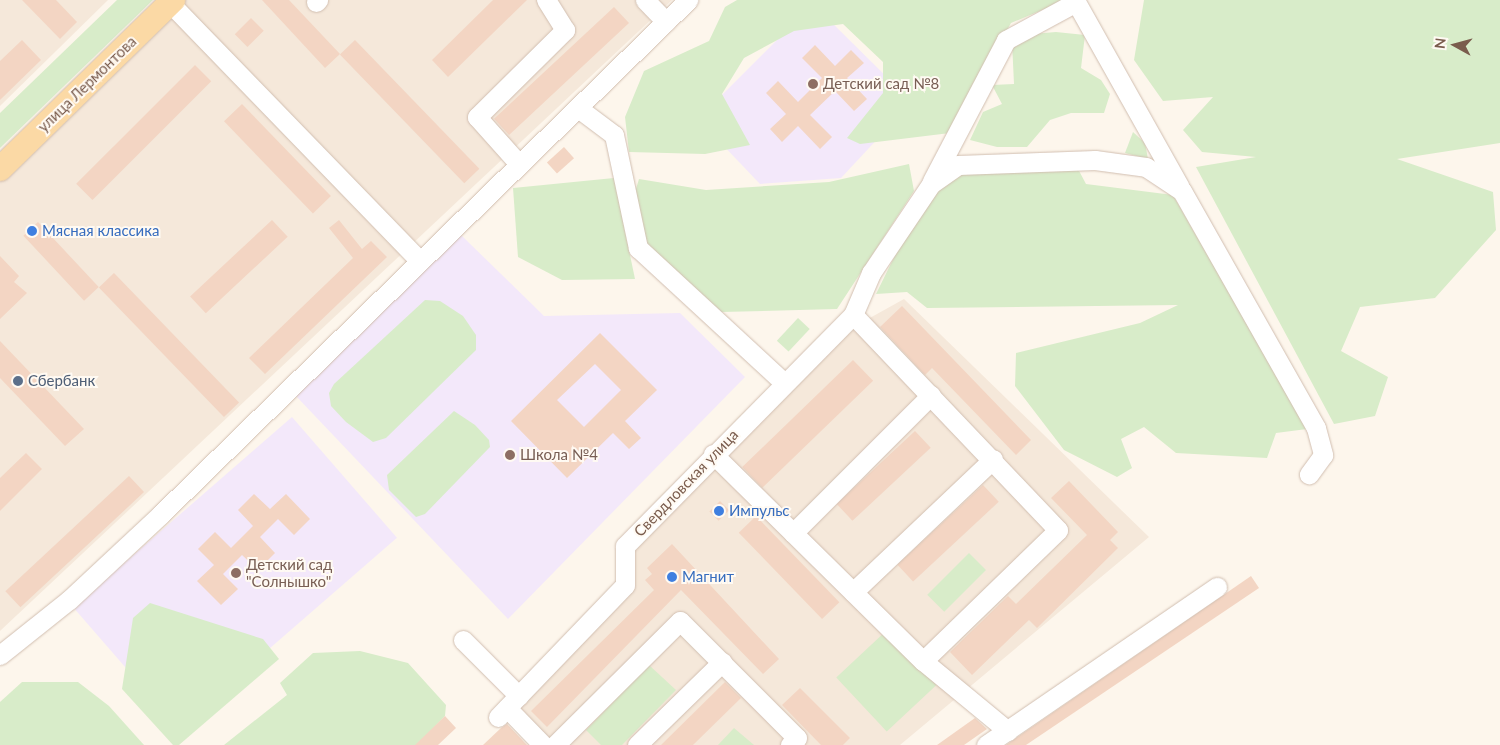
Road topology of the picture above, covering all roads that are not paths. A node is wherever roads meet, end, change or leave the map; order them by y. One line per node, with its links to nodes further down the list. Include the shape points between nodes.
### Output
1 (546, 0): 7 (street, via 565,30 477,117)
2 (646, 0): 5 (street)
3 (688, 0): 5 (street)
4 (172, 2): 8 (main road, улица Лермонтова); 11 (street)
5 (666, 22): 6 (street)
6 (578, 108): 7 (street); 13 (street, via 614,135 638,248)
7 (519, 164): 11 (street)
8 (0, 169)
9 (930, 184): 10 (street, via 958,165 1095,160 1146,167); 10 (street, via 1006,40 1076,2); 12 (street, via 871,273)
10 (1182, 191): 17 (street, via 1316,428 1323,455)
11 (419, 260): 22 (street, via 69,600)
12 (853, 315): 13 (street, Свердловская улица); 14 (street)
13 (783, 382): 15 (street, Свердловская улица)
14 (931, 395): 16 (street); 18 (street)
15 (713, 454): 18 (street); 25 (street, Свердловская улица, via 624,546 625,585)
16 (993, 459): 20 (street); 23 (street, via 1058,530)
17 (1309, 474)
18 (793, 533): 20 (street)
19 (1217, 588): 26 (street)
20 (853, 592): 23 (street)
21 (463, 640): 25 (street)
22 (0, 655)
23 (923, 661): 26 (street)
24 (722, 662): 28 (street, via 680,621); 29 (street); 30 (street, via 797,738)
25 (508, 707): 27 (street)
26 (1008, 731): 31 (street)
27 (543, 745)
28 (556, 745)
29 (637, 745)
30 (790, 745)
31 (986, 745)

